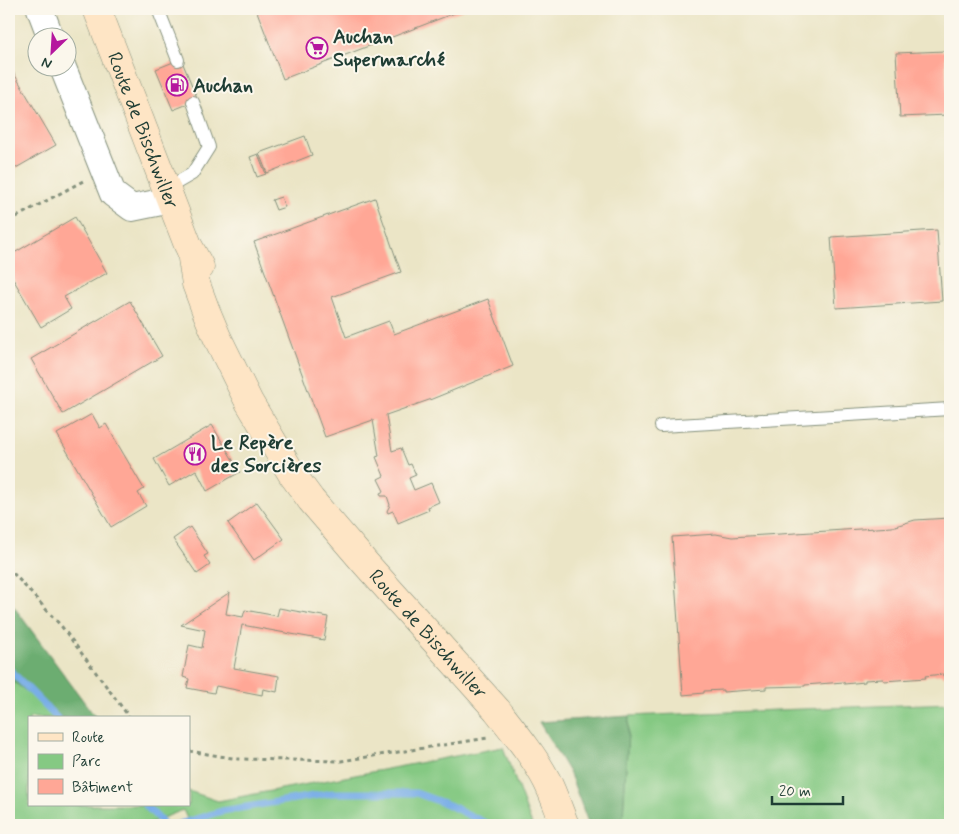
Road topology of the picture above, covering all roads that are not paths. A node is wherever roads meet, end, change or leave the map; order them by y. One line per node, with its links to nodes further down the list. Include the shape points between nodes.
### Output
1 (40, 9): 4 (street)
2 (97, 9): 8 (street, Route de Bischwiller)
3 (158, 9): 5 (lane)
4 (47, 28)
5 (178, 60)
6 (67, 78): 8 (street, via 112,194 132,208)
7 (193, 102): 8 (lane, via 209,147 192,174)
8 (169, 195): 11 (street, Route de Bischwiller, via 191,252 196,284 228,361 292,474 332,525 516,734 547,780)
9 (950, 410): 10 (lane)
10 (661, 426)
11 (565, 825)

